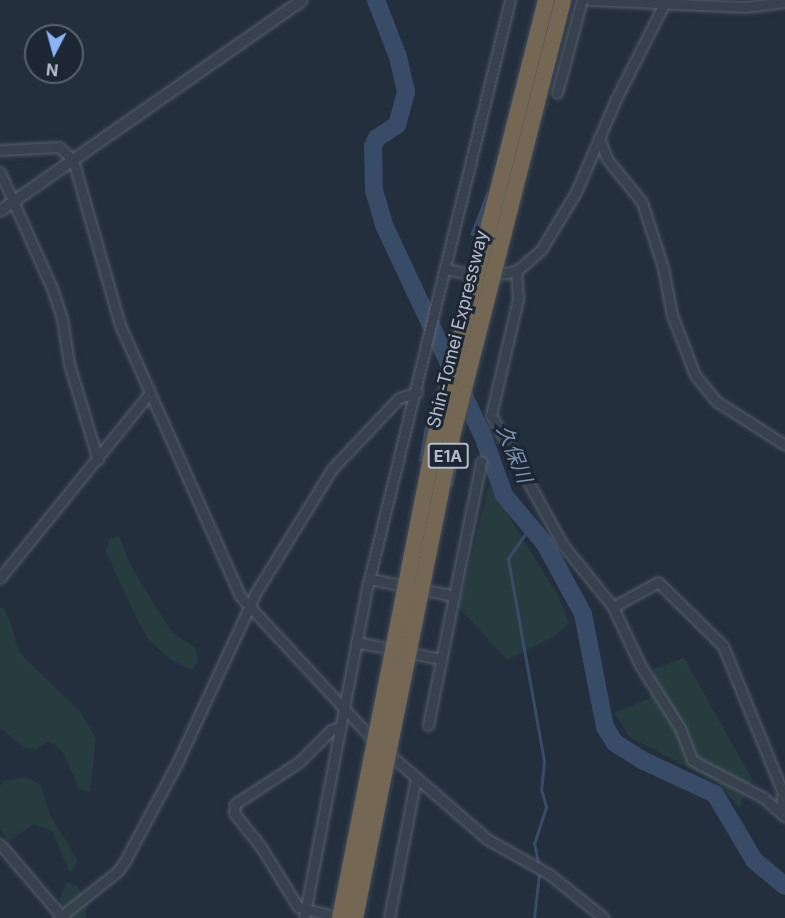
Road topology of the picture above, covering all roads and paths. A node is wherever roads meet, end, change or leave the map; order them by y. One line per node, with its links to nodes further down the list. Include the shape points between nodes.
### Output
1 (302, 0): 12 (street)
2 (510, 0): 16 (street)
3 (546, 0): 39 (highway, Shin-Tomei Expressway / E1A, bridge, via 436,435)
4 (563, 0): 40 (highway, Shin-Tomei Expressway / E1A, bridge, via 451,440)
5 (582, 0): 9 (street)
6 (590, 0): 8 (street)
7 (785, 2): 8 (street, via 745,8)
8 (669, 3): 10 (street)
9 (557, 93)
10 (599, 137): 17 (street, via 576,192 551,236 530,262); 20 (street, via 607,159 642,202 663,268 672,315 695,375 716,401)
11 (0, 150): 12 (street, via 59,147)
12 (73, 160): 14 (street); 19 (street, via 120,325)
13 (0, 172): 14 (street)
14 (15, 201): 15 (street); 21 (street, via 59,308 69,364)
15 (0, 211)
16 (446, 269): 17 (street, via 479,276); 18 (street)
17 (516, 270): 26 (street, via 518,299 490,415 563,545)
18 (417, 392): 24 (street); 27 (street, via 399,398 332,469)
19 (148, 395): 21 (street); 27 (street, via 223,562)
20 (785, 445)
21 (98, 460): 23 (street)
22 (481, 461): 25 (street)
23 (0, 578)
24 (369, 579): 25 (street); 28 (street)
25 (454, 596): 29 (street)
26 (613, 607): 34 (street, via 640,664 680,728 692,760 764,798); 34 (street, via 658,582 715,636 734,670 783,793)
27 (250, 608): 30 (street); 38 (street, via 178,761 126,859 118,871)
28 (357, 642): 29 (street); 30 (street)
29 (441, 659): 31 (street)
30 (344, 705): 32 (street); 33 (street, via 378,745)
31 (428, 725)
32 (340, 727): 36 (street); 36 (street, via 331,730 299,762 235,804 234,813)
33 (416, 778): 37 (street, via 487,839 549,874); 41 (street)
34 (783, 815)
35 (0, 844): 38 (street)
36 (305, 914): 39 (street)
37 (594, 914): 42 (street)
38 (61, 917)
39 (342, 918)
40 (355, 918)
41 (389, 918)
42 (604, 918)

